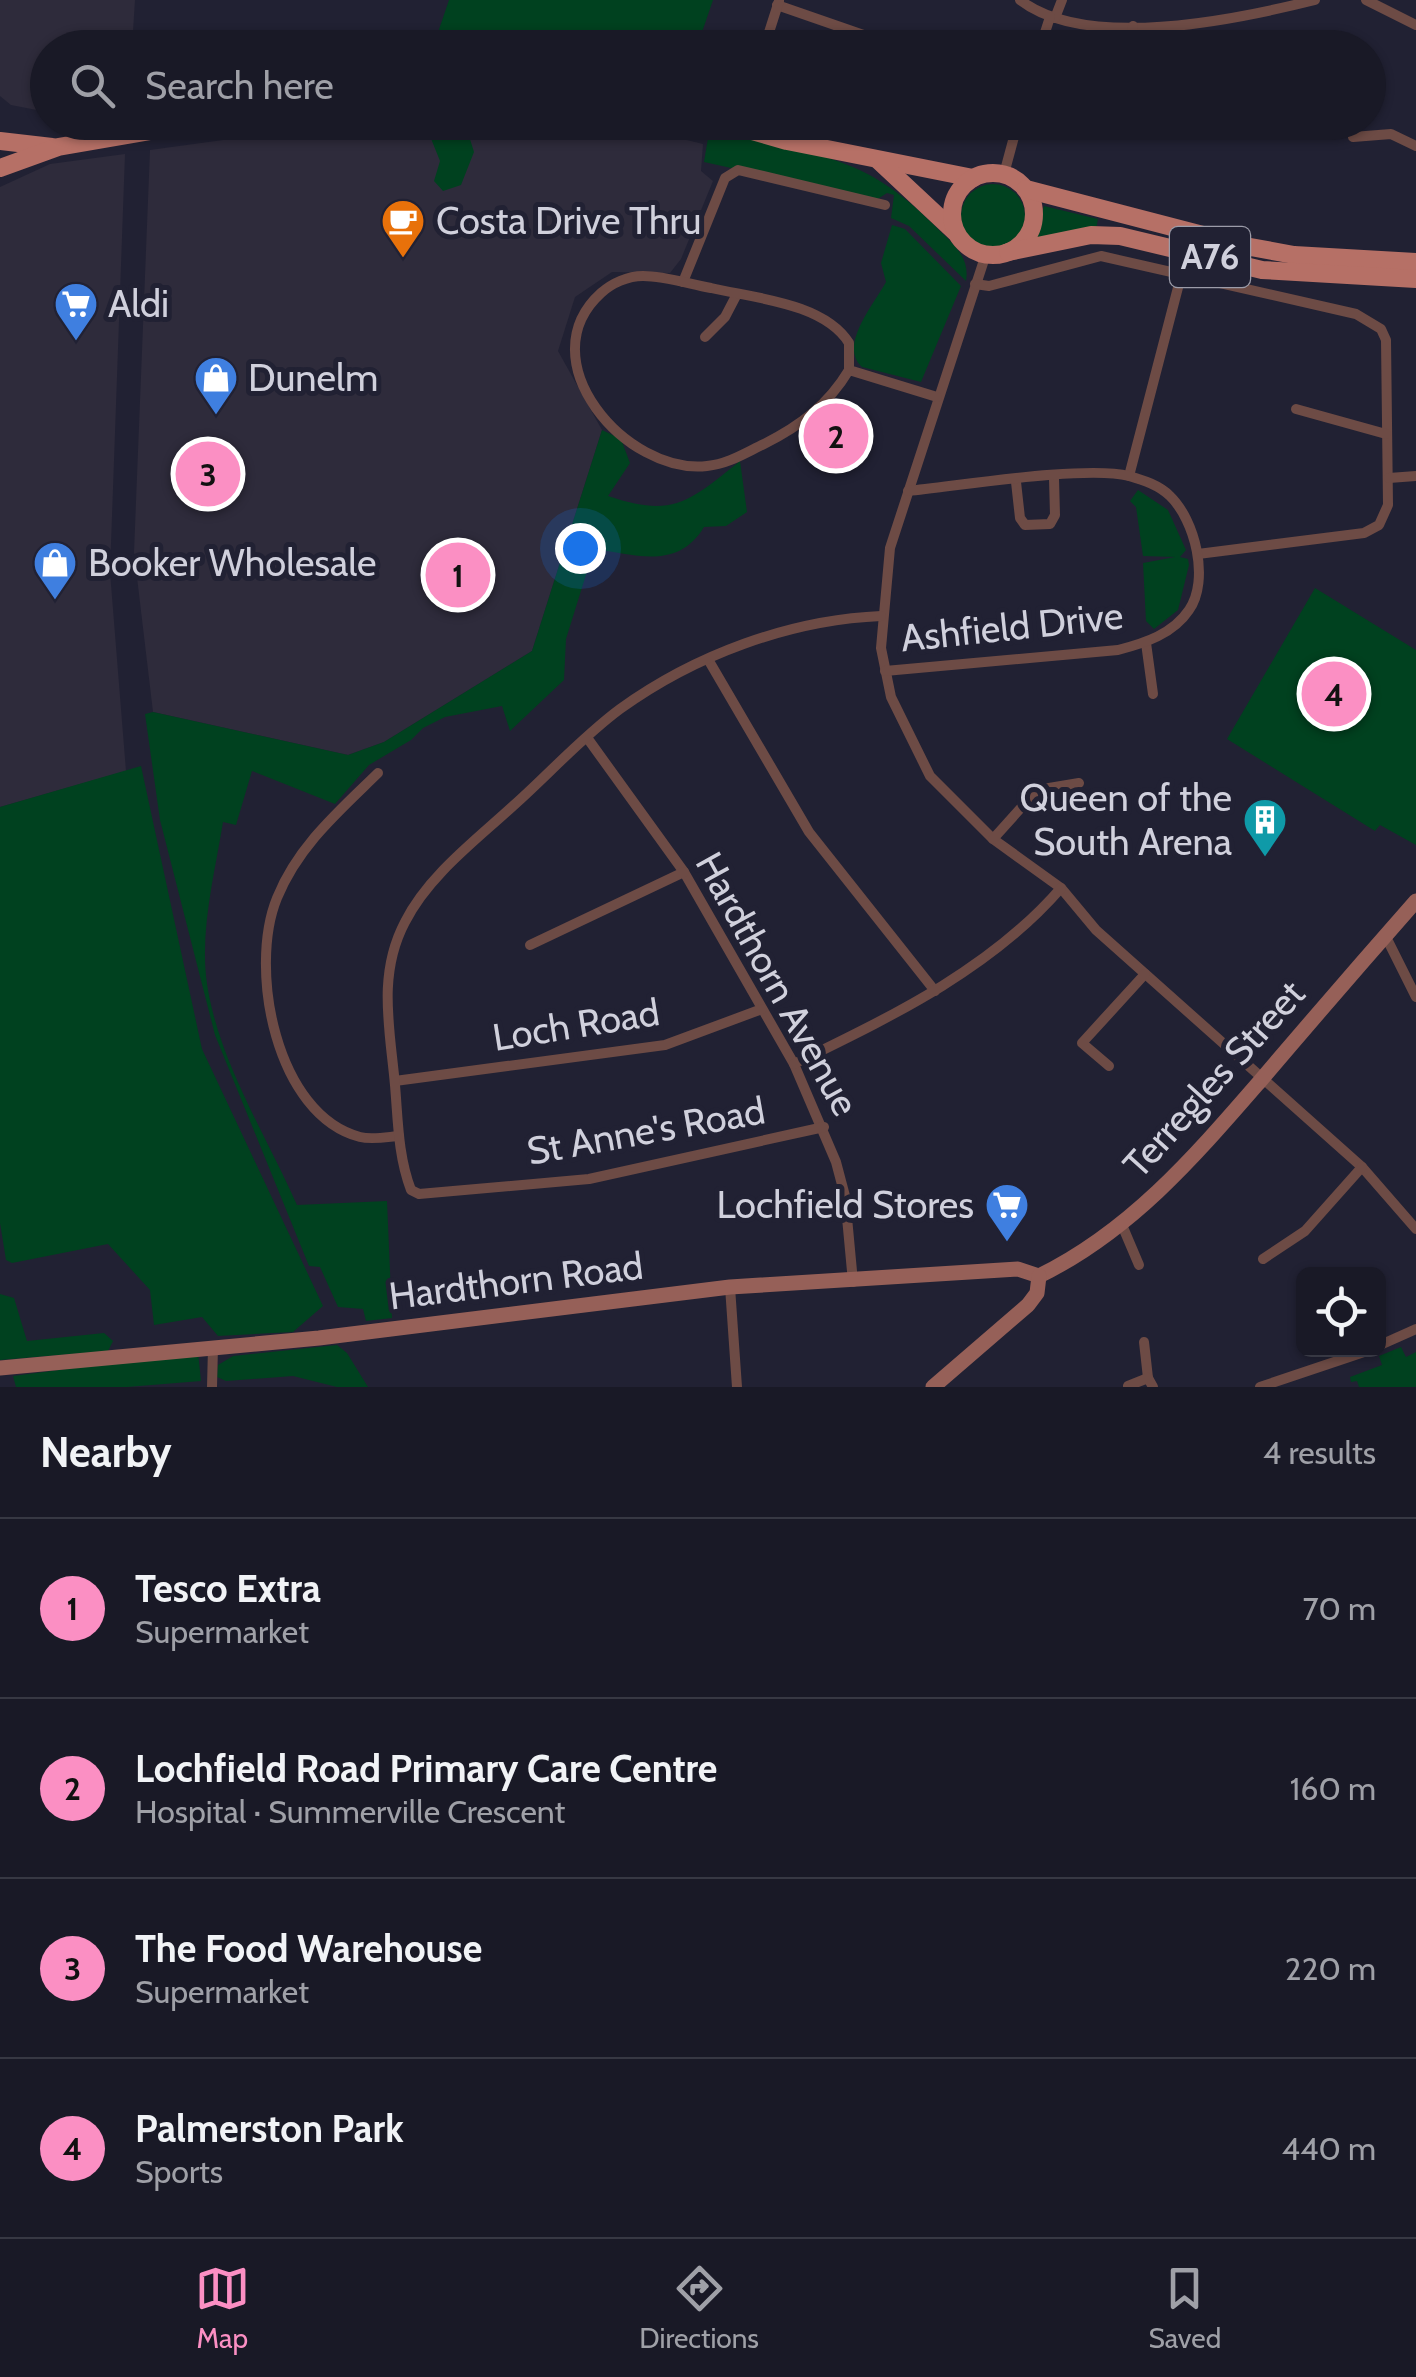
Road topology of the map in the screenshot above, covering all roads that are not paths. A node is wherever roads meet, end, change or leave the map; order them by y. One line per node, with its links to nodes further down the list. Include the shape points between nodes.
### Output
1 (1020, 0): 7 (street)
2 (1062, 0): 7 (street)
3 (1315, 0): 9 (street, via 1212,24)
4 (1366, 0): 6 (street)
5 (778, 3): 10 (street); 11 (street)
6 (1390, 5): 8 (street)
7 (1052, 18): 9 (street); 12 (street)
8 (1416, 25)
9 (1133, 26): 13 (street)
10 (770, 30)
11 (852, 30)
12 (1047, 30)
13 (1133, 30)
14 (1386, 135): 19 (street)
15 (100, 140): 20 (main road)
16 (798, 140): 21 (main road)
17 (1013, 140): 23 (street)
18 (0, 141): 20 (main road)
19 (1416, 146)
20 (58, 147): 22 (main road)
21 (878, 160): 24 (main road); 27 (main road)
22 (0, 168)
23 (1004, 174): 24 (main road); 25 (main road, A76)
24 (973, 178): 27 (main road, via 952,210)
25 (1026, 189): 28 (main road, via 1032,225); 30 (main road, A76, via 1245,246)
26 (884, 205): 33 (street, via 738,170 725,178)
27 (959, 236): 29 (main road)
28 (1008, 252): 29 (main road, A76); 32 (main road, A76, via 1092,234 1262,270)
29 (986, 254): 34 (street)
30 (1416, 262)
31 (1181, 276): 34 (street, via 1101,256); 40 (street, via 1368,318 1386,340); 41 (street)
32 (1416, 279)
33 (683, 282): 35 (street); 37 (street, via 642,276 620,281 592,302 573,337 579,380 598,408 617,431 660,460 687,467 726,463 822,407)
34 (975, 284): 38 (street)
35 (737, 294): 36 (street); 37 (street, via 826,318 849,342)
36 (705, 337)
37 (849, 370): 38 (street)
38 (937, 397): 46 (street)
39 (1296, 409): 40 (street)
40 (1386, 434): 44 (street)
41 (1128, 476): 43 (street); 47 (street, via 1170,496)
42 (1416, 476): 44 (street)
43 (1054, 478): 45 (street); 45 (street, via 1055,515 1038,527 1020,518)
44 (1389, 478): 47 (street, via 1385,516 1364,534)
45 (1016, 482): 46 (street)
46 (908, 491): 48 (street, via 890,548)
47 (1198, 554): 49 (street, Ashfield Drive, via 1192,608)
48 (881, 616): 50 (street, via 806,624); 51 (street)
49 (1146, 643): 51 (street, Ashfield Drive); 52 (street)
50 (709, 660): 53 (street, via 618,711); 63 (street, via 809,832)
51 (885, 671): 56 (street, via 930,776)
52 (1153, 694)
53 (588, 739): 57 (street, Hardthorn Avenue); 69 (street, via 468,846 406,920 388,976)
54 (378, 773): 71 (street, via 297,861 269,923 263,967 276,1040 320,1113 363,1138)
55 (1079, 783): 56 (street, via 1038,790)
56 (993, 838): 58 (street)
57 (684, 872): 61 (street); 65 (street, Hardthorn Avenue)
58 (1062, 888): 62 (street); 63 (street)
59 (1416, 901): 60 (street, Terregles Street)
60 (1386, 936): 64 (street); 68 (street, Terregles Street)
61 (530, 945)
62 (1144, 974): 67 (street, via 1082,1043); 68 (street)
63 (935, 992): 66 (street)
64 (1416, 997)
65 (762, 1009): 66 (street, Hardthorn Avenue); 69 (street, Loch Road, via 664,1046)
66 (794, 1064): 70 (street, Hardthorn Avenue)
67 (1109, 1066)
68 (1262, 1078): 72 (street); 73 (street, Terregles Street, via 1186,1167)
69 (395, 1081): 71 (street)
70 (824, 1127): 71 (street, St Anne's Road, via 589,1179 419,1194 405,1174); 78 (street, Hardthorn Avenue, via 844,1196)
71 (399, 1136)
72 (1362, 1166): 74 (street); 75 (street, via 1305,1232)
73 (1122, 1225): 76 (street); 77 (street, Terregles Street)
74 (1416, 1229)
75 (1263, 1258)
76 (1139, 1265)
77 (1039, 1276): 78 (street, Hardthorn Road, via 1018,1269); 91 (street, via 1028,1305)
78 (853, 1282): 79 (street, Hardthorn Road)
79 (730, 1287): 83 (street, Hardthorn Road); 90 (street)
80 (1416, 1329): 82 (street)
81 (1144, 1342): 86 (street)
82 (1386, 1342)
83 (213, 1346): 85 (street, Hardthorn Road); 89 (street)
84 (1353, 1357): 87 (street)
85 (0, 1368)
86 (1151, 1382): 88 (street)
87 (1290, 1383): 92 (street)
88 (1128, 1386)
89 (212, 1387)
90 (737, 1387)
91 (933, 1387)
92 (1260, 1387)

